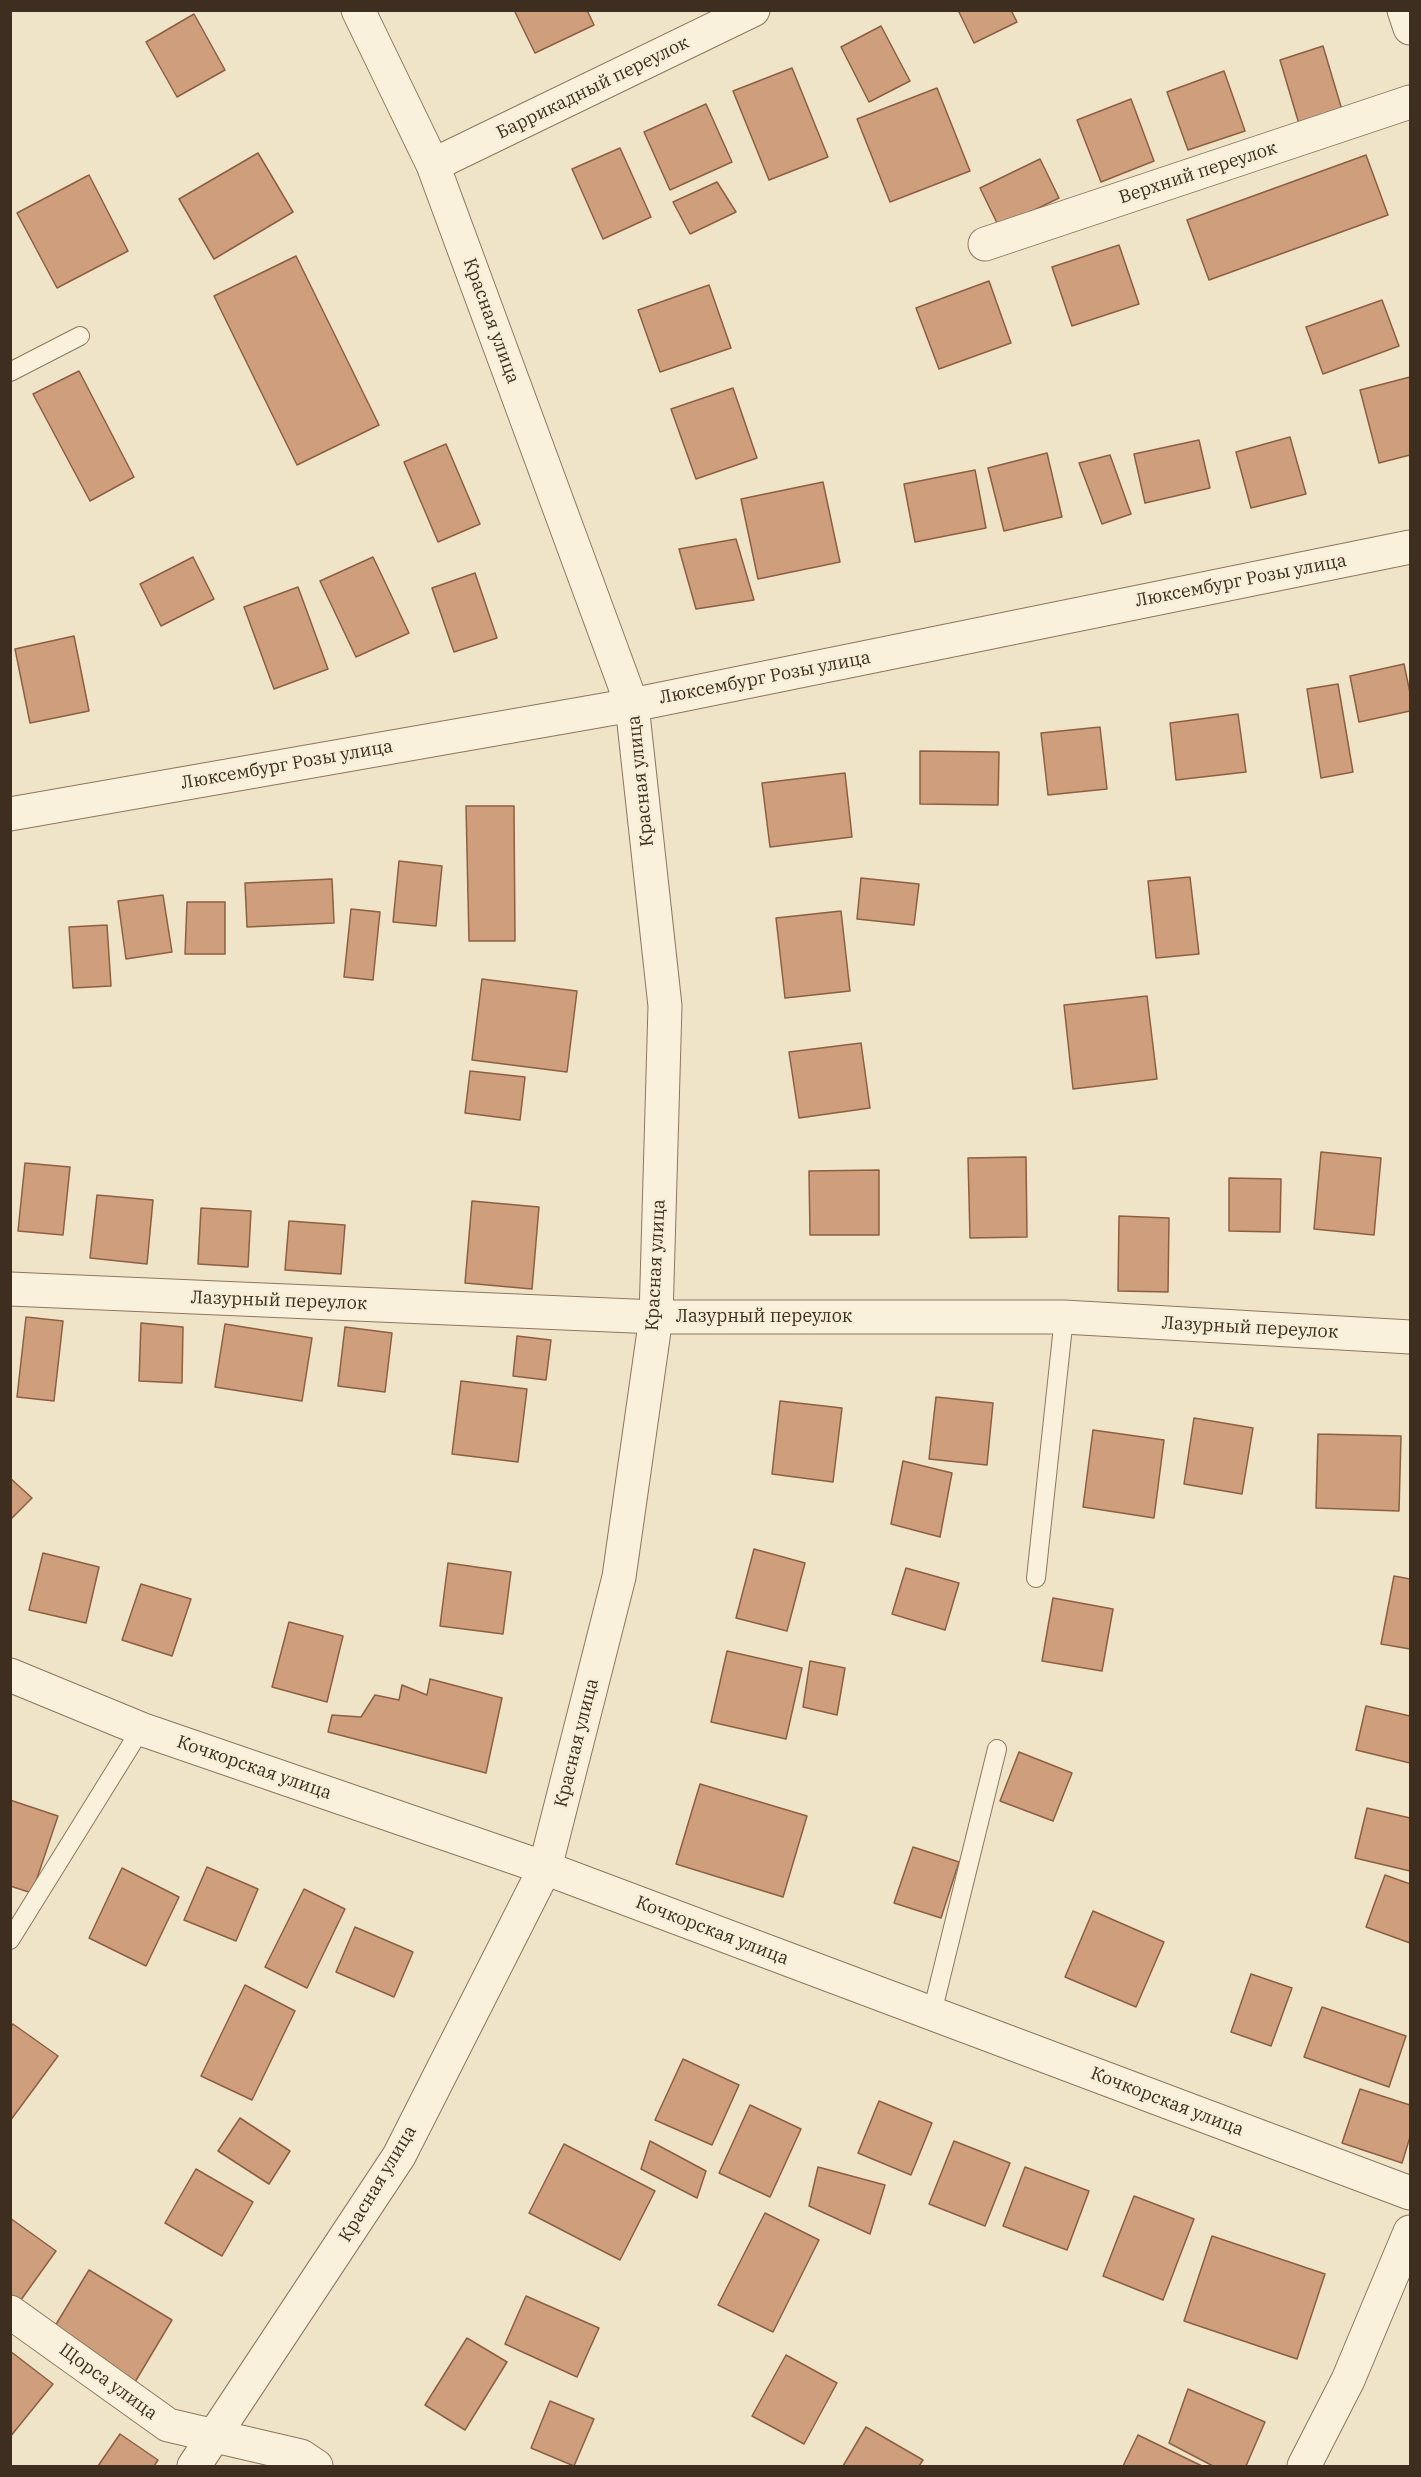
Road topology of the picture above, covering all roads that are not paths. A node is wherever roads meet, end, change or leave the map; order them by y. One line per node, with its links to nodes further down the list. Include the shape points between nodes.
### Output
1 (358, 10): 6 (street, Красная улица)
2 (753, 10): 6 (street, Баррикадный переулок)
3 (1404, 10): 4 (street)
4 (1410, 28)
5 (1410, 102): 7 (street, Верхний переулок)
6 (433, 165): 11 (street, Красная улица)
7 (986, 244)
8 (81, 336): 9 (lane)
9 (10, 372)
10 (1410, 547): 11 (street, Люксембург Розы улица)
11 (632, 705): 12 (street, Люксембург Розы улица); 14 (street, Красная улица, via 665,1006)
12 (10, 814)
13 (10, 1289): 14 (street, Лазурный переулок)
14 (656, 1317): 15 (street, Лазурный переулок); 21 (street, Красная улица, via 619,1578)
15 (1064, 1317): 16 (street, Лазурный переулок); 17 (lane)
16 (1410, 1337)
17 (1036, 1578)
18 (10, 1676): 19 (street, Кочкорская улица)
19 (141, 1729): 21 (street, Кочкорская улица); 22 (lane)
20 (997, 1749): 23 (lane)
21 (545, 1868): 23 (street, Кочкорская улица); 27 (street, Красная улица, via 399,2156)
22 (10, 1940)
23 (932, 2013): 24 (street, Кочкорская улица)
24 (1410, 2193)
25 (1410, 2232): 30 (street, via 1348,2380)
26 (10, 2312): 27 (street, Щорса улица, via 168,2425)
27 (216, 2435): 28 (street, Красная улица); 29 (street, Щорса улица, via 301,2456)
28 (194, 2466)
29 (316, 2466)
30 (1304, 2466)

